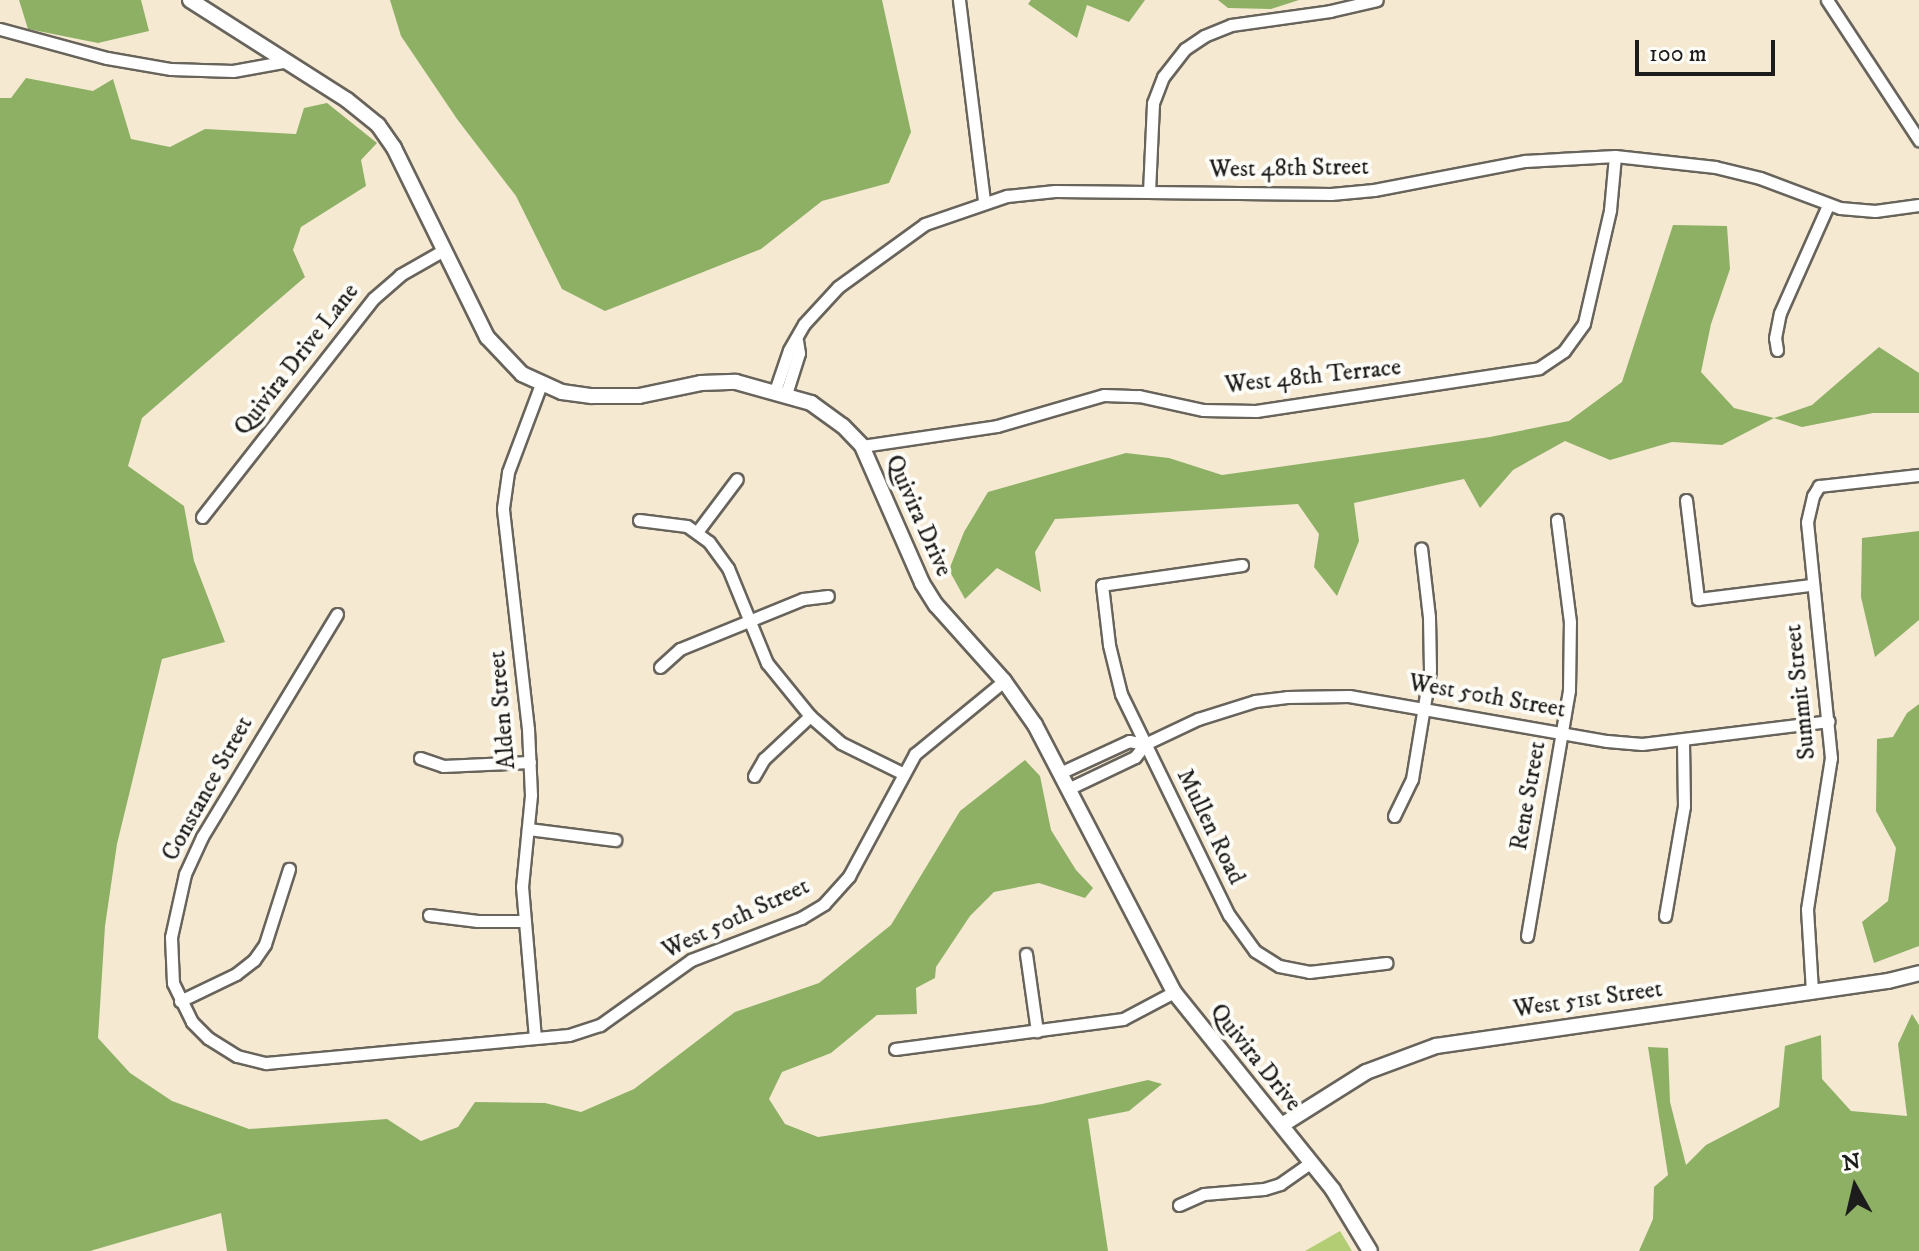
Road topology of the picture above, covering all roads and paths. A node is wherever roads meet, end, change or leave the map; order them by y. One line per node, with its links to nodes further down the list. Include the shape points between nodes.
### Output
1 (190, 0): 6 (main road, Quivira Drive)
2 (959, 0): 10 (street)
3 (1377, 0): 9 (street, via 1231,25 1185,49 1163,77 1153,103)
4 (1827, 0): 7 (street)
5 (0, 29): 6 (street, via 171,69 233,71)
6 (288, 61): 13 (main road, Quivira Drive, via 378,125)
7 (1919, 140)
8 (1615, 156): 9 (street, West 48th Street, via 1525,161 1331,194); 11 (street, West 48th Street, via 1715,167); 17 (street, West 48th Terrace, via 1610,210 1584,323 1564,351 1539,368 1256,411 1203,410 1139,396 1104,395 997,426)
9 (1149, 192): 10 (street, West 48th Street, via 1037,192)
10 (984, 201): 16 (street, West 48th Street, via 902,238 823,299 804,324 797,341 799,353)
11 (1828, 205): 12 (street, West 48th Street, via 1875,211); 14 (street, via 1780,313)
12 (1919, 205)
13 (444, 250): 15 (main road, Quivira Drive, via 496,350); 21 (street, Quivira Drive Lane, via 400,275 374,298)
14 (1777, 350)
15 (541, 384): 16 (main road, Quivira Drive, via 592,396 639,396 701,383 736,382); 40 (street, Alden Street, via 508,472 503,508)
16 (780, 392): 17 (main road, Quivira Drive, via 811,403)
17 (862, 446): 32 (main road, Quivira Drive, via 922,583)
18 (1919, 475): 27 (street, Summit Street, via 1819,486 1806,536)
19 (737, 479): 24 (street)
20 (1686, 500): 27 (street, via 1698,599)
21 (202, 517)
22 (639, 520): 24 (street, via 670,521)
23 (1557, 520): 36 (street, Rene Street, via 1570,622)
24 (697, 532): 30 (street, via 728,568)
25 (1421, 548): 33 (street, via 1431,645)
26 (1242, 565): 38 (street, Mullen Road, via 1102,585 1116,678)
27 (1811, 585): 35 (street, Summit Street)
28 (828, 596): 30 (street, via 803,599)
29 (337, 614): 58 (street, Constance Street, via 185,874 170,960)
30 (749, 620): 31 (street, via 680,649); 34 (street, via 767,663)
31 (660, 667)
32 (1004, 681): 41 (main road, Quivira Drive); 42 (street, West 50th Street, via 921,748)
33 (1424, 708): 36 (street, West 50th Street); 38 (street, West 50th Street, via 1349,696 1287,697 1225,709); 45 (street, via 1412,779)
34 (810, 716): 42 (street, via 841,743); 43 (street, via 764,759)
35 (1829, 721): 37 (street, West 50th Street); 56 (street, Summit Street, via 1831,775 1807,909)
36 (1563, 733): 37 (street, West 50th Street, via 1642,744); 52 (street, Rene Street)
37 (1683, 741): 50 (street, via 1684,806)
38 (1145, 744): 41 (street, West 50th Street, via 1129,741); 44 (street, West 50th Street, via 1135,757); 54 (street, Mullen Road, via 1229,915 1255,951 1279,966 1309,972)
39 (420, 758): 40 (street, via 443,766)
40 (530, 762): 46 (street, Alden Street)
41 (1062, 772): 44 (main road, Quivira Drive)
42 (902, 773): 60 (street, West 50th Street, via 849,876 824,904 691,960 600,1025)
43 (754, 776)
44 (1070, 788): 57 (main road, Quivira Drive, via 1134,923)
45 (1394, 816)
46 (528, 829): 47 (street); 51 (street, Alden Street)
47 (615, 840)
48 (289, 869): 58 (street, via 265,944 254,960)
49 (429, 915): 51 (street)
50 (1665, 916)
51 (524, 921): 60 (street, Alden Street)
52 (1527, 936)
53 (1026, 954): 59 (street)
54 (1386, 963)
55 (1919, 973): 56 (main road, West 51st Street)
56 (1812, 991): 62 (main road, West 51st Street, via 1436,1046 1366,1072)
57 (1174, 992): 59 (street, via 1123,1019); 62 (main road, Quivira Drive)
58 (180, 1001): 60 (street, West 50th Street, via 208,1038 237,1056 266,1063)
59 (1037, 1031): 61 (street)
60 (535, 1038)
61 (895, 1049)
62 (1282, 1125): 63 (main road, Quivira Drive)
63 (1310, 1163): 64 (street, via 1280,1184 1204,1194); 65 (main road, Quivira Drive)
64 (1179, 1205)
65 (1370, 1251)

